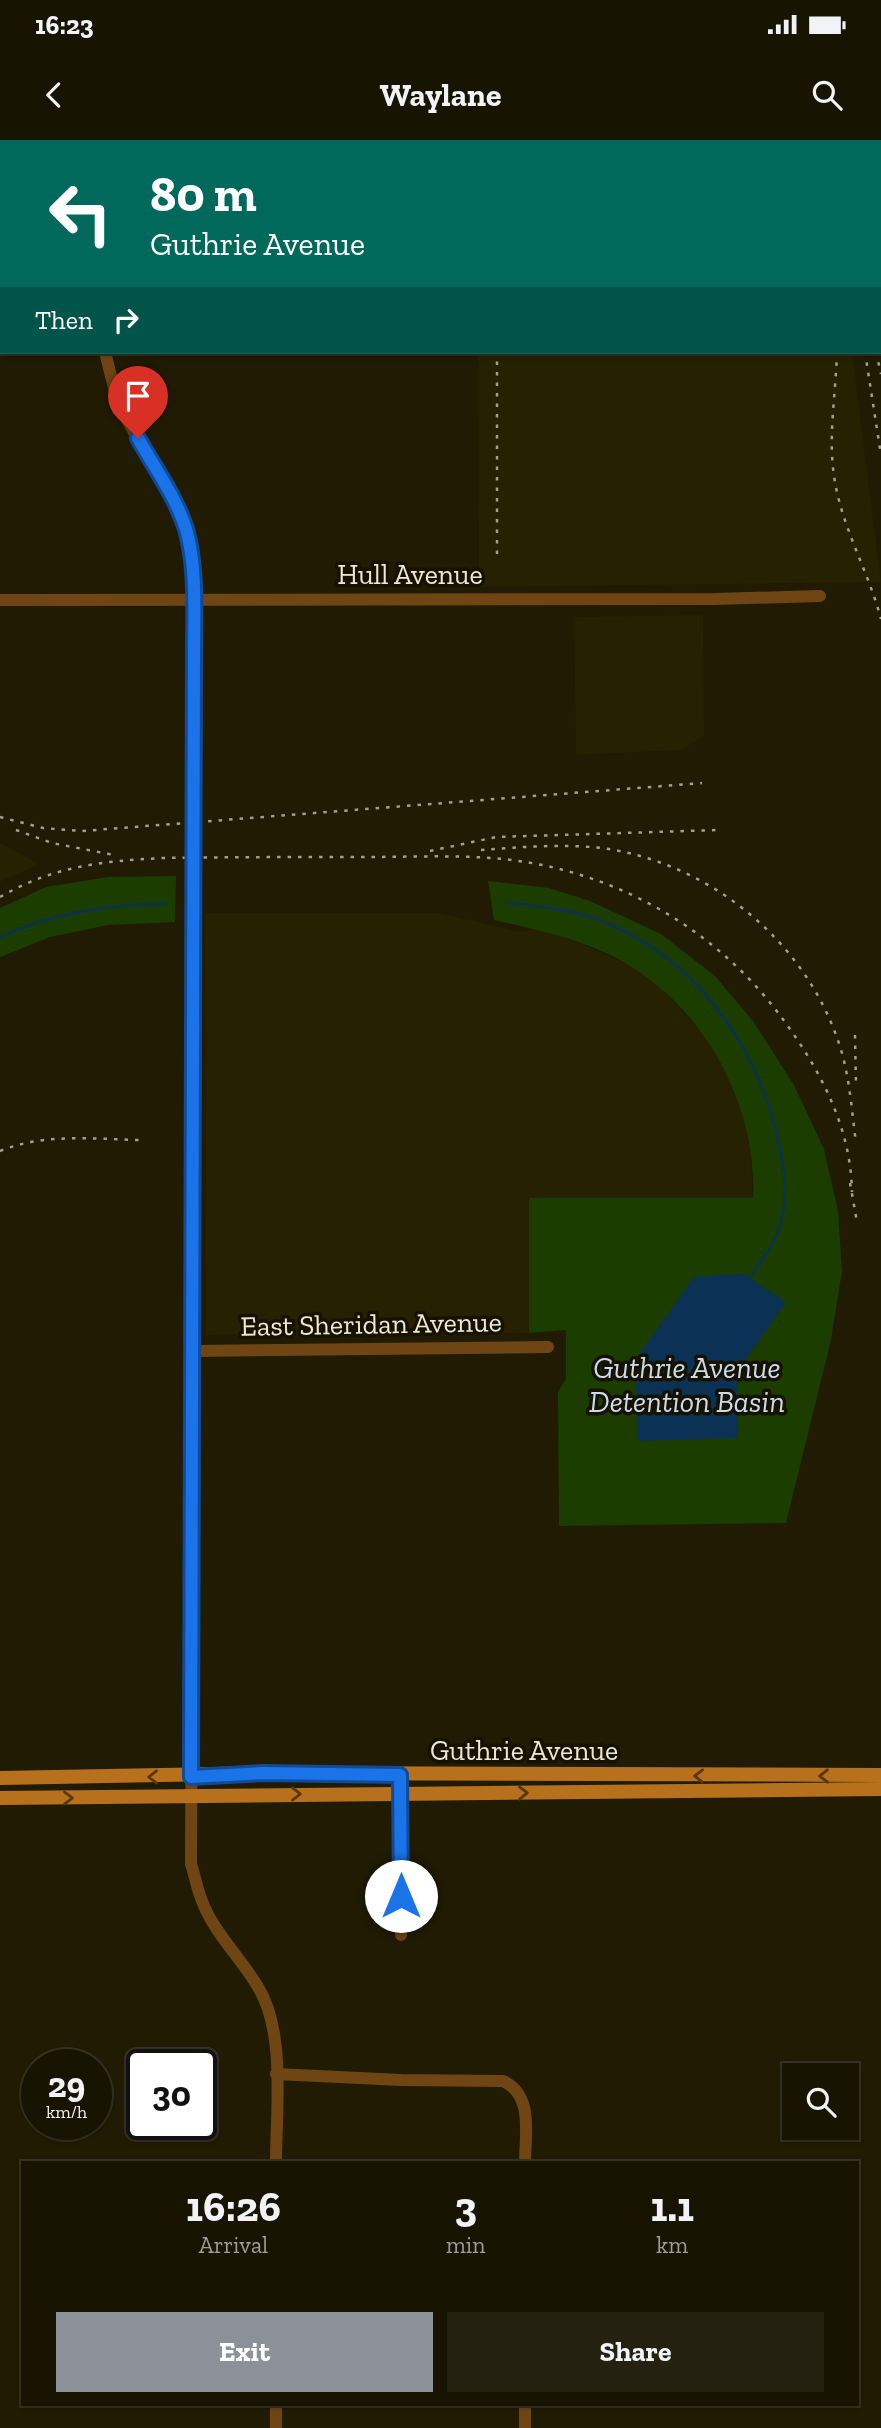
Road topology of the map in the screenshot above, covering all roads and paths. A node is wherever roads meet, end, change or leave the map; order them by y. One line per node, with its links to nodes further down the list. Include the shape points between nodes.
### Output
1 (106, 354): 4 (street, via 118,404 185,527)
2 (820, 596): 4 (street, Hull Avenue)
3 (0, 600): 4 (street, Hull Avenue)
4 (193, 600): 6 (street)
5 (548, 1347): 6 (street, East Sheridan Avenue)
6 (194, 1351): 9 (street)
7 (400, 1775): 9 (main road, Guthrie Avenue); 11 (main road, Guthrie Avenue, one-way to 7); 13 (street)
8 (881, 1775): 11 (main road, Guthrie Avenue, one-way to 11)
9 (191, 1777): 10 (main road, Guthrie Avenue, one-way to 10); 14 (street)
10 (0, 1778)
11 (768, 1783): 12 (main road, Guthrie Avenue); 13 (main road, Guthrie Avenue, one-way to 11)
12 (881, 1789)
13 (400, 1795): 14 (main road, Guthrie Avenue, one-way to 13); 16 (street)
14 (191, 1797): 15 (main road, Guthrie Avenue, one-way to 14); 17 (street, via 191,1864 202,1902 259,1988 272,2023)
15 (0, 1798)
16 (401, 1935)
17 (276, 2074): 18 (street); 19 (street, via 503,2081 515,2088 525,2108)
18 (276, 2161)
19 (526, 2161)
20 (276, 2406): 22 (street)
21 (525, 2406): 23 (street)
22 (276, 2428)
23 (525, 2428)

